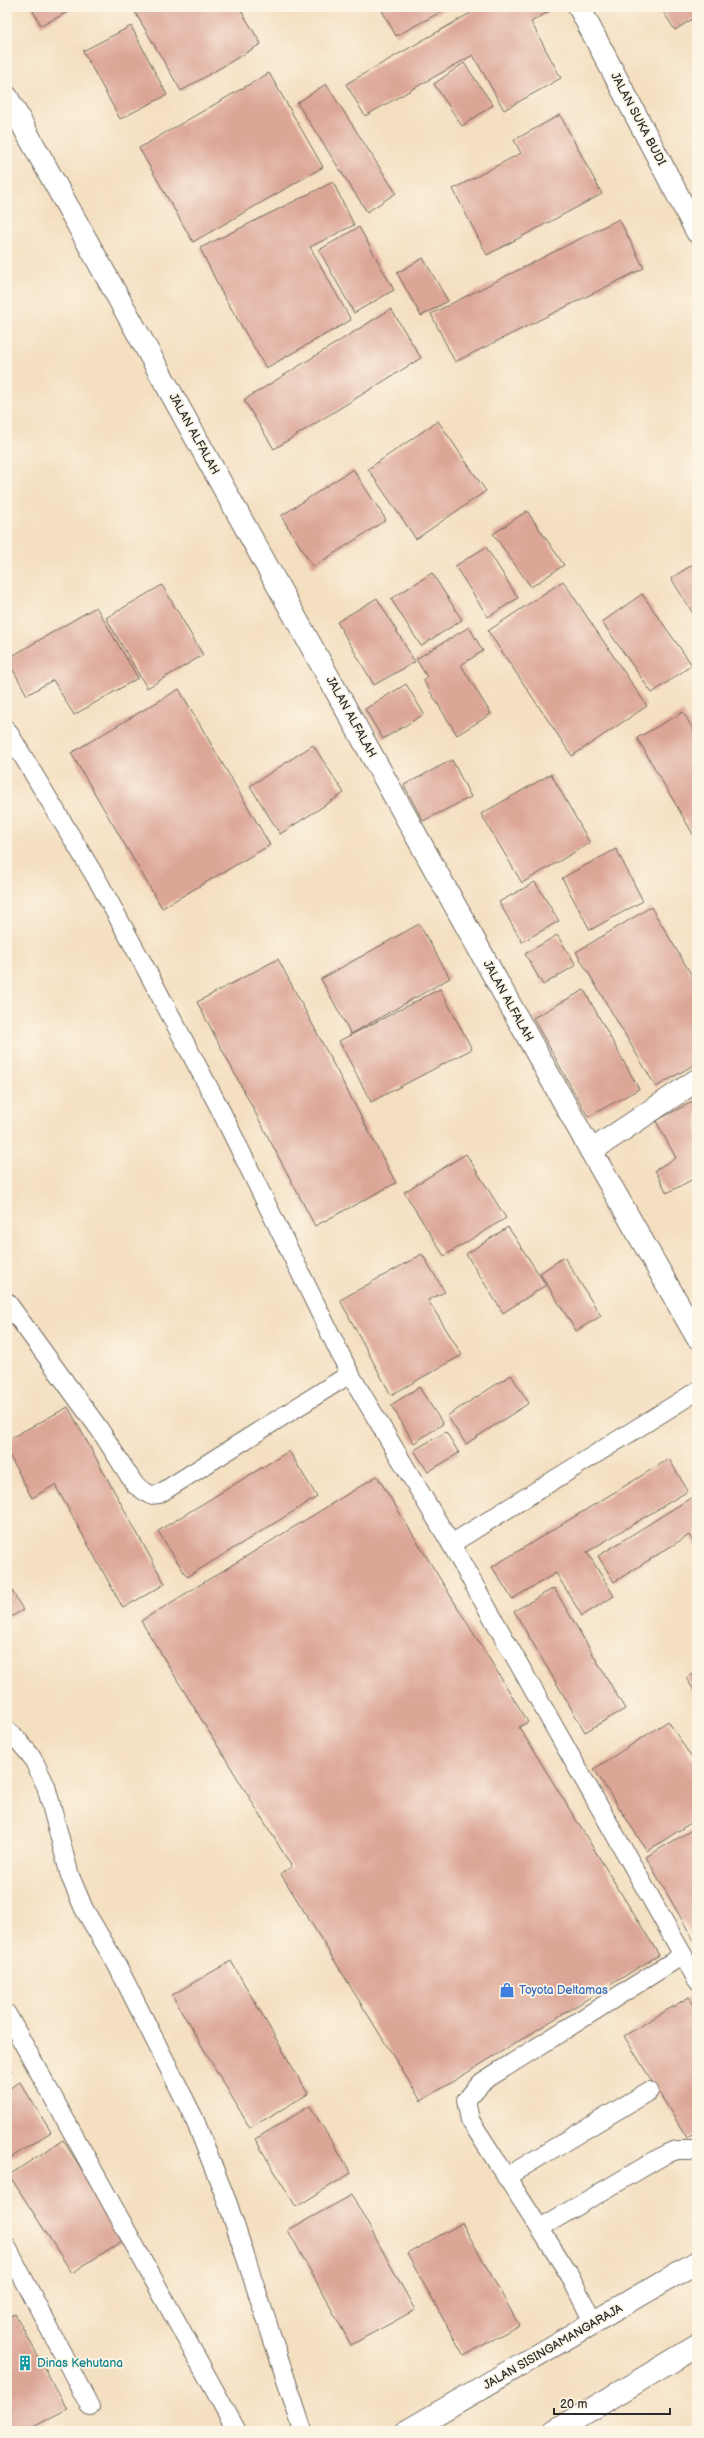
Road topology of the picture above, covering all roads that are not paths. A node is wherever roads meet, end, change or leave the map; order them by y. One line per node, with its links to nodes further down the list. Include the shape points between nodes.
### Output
1 (579, 7): 3 (street, JALAN SUKA BUDI)
2 (7, 97): 6 (street, JALAN ALFALAH)
3 (697, 232)
4 (7, 730): 9 (lane, via 98,881 146,969 218,1105)
5 (697, 1080): 6 (street)
6 (591, 1151): 8 (street, JALAN ALFALAH)
7 (7, 1302): 9 (lane, via 100,1430 135,1485 150,1495 159,1494)
8 (697, 1337)
9 (350, 1374): 11 (lane)
10 (697, 1391): 11 (lane)
11 (451, 1544): 13 (lane)
12 (7, 1730): 26 (lane, via 32,1757 46,1786 70,1876 84,1909 117,1964 194,2118 228,2204)
13 (683, 1955): 14 (lane); 18 (lane, via 482,2082 466,2100 470,2120)
14 (697, 1980)
15 (7, 2014): 25 (lane)
16 (649, 2091): 18 (lane)
17 (697, 2150): 19 (lane, via 677,2150 666,2154)
18 (506, 2177): 19 (lane)
19 (540, 2228): 22 (lane, via 569,2274)
20 (7, 2247): 24 (lane)
21 (697, 2262): 22 (street, JALAN SISINGAMANGARAJA)
22 (594, 2324): 27 (street, JALAN SISINGAMANGARAJA)
23 (696, 2351): 28 (street)
24 (90, 2407)
25 (237, 2431)
26 (303, 2431)
27 (407, 2431)
28 (555, 2431)

